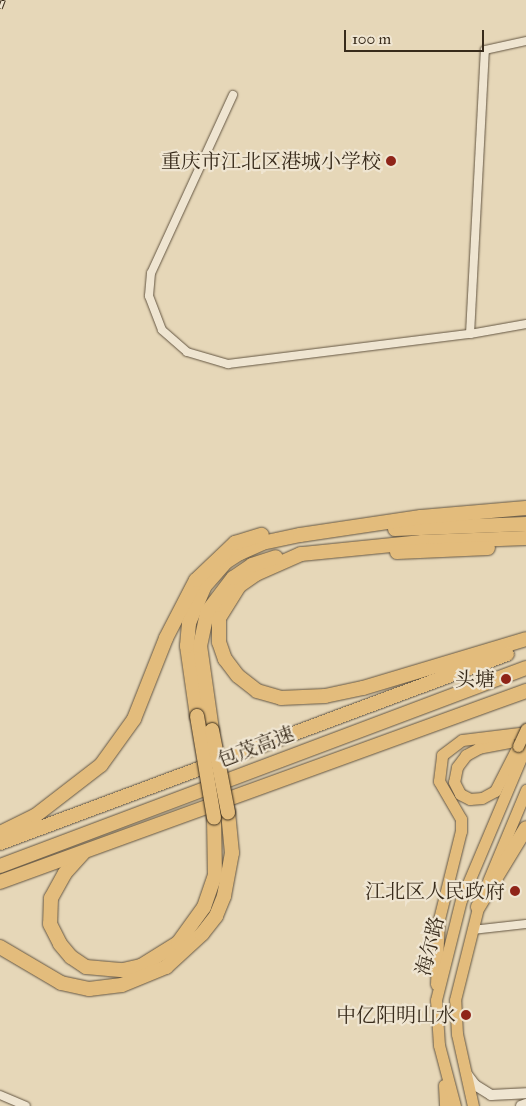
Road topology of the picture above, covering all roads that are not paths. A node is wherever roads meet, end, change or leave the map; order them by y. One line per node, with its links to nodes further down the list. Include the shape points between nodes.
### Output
1 (526, 41): 4 (street, via 485,50)
2 (233, 95): 4 (street, via 151,274 149,296 162,330 187,352 228,364)
3 (526, 324): 4 (street)
4 (470, 334)
5 (526, 508): 7 (highway, via 421,517)
6 (526, 524): 7 (highway)
7 (357, 528): 8 (highway)
8 (300, 535): 21 (highway, via 261,535 235,543 204,568 183,600 147,691 118,744 79,784 35,816); 23 (highway, bridge, via 262,543 226,562 204,587 189,623 187,646 214,818 215,875 204,907 178,943 159,957 124,970 86,967 71,957 50,924 51,898 65,873)
9 (526, 538): 11 (highway, via 422,542)
10 (526, 547): 11 (highway, via 423,553)
11 (362, 550): 12 (highway)
12 (301, 554): 13 (highway, via 256,574 239,586 219,618 219,642 225,659 257,691 281,698 325,696 363,688); 29 (highway, bridge, via 272,557 252,565 219,593 207,612 200,646 232,854 224,896 202,934 166,967 122,985 88,989 61,982)
13 (526, 639)
14 (526, 647): 22 (highway, 包茂高速)
15 (526, 668): 24 (highway, 包茂高速)
16 (526, 691): 23 (highway)
17 (526, 730): 18 (main road, bridge); 30 (main road, via 462,740 442,755 439,782 457,812 461,830 439,919)
18 (524, 745): 18 (main road, via 495,791 482,798 470,799 460,794 454,782 455,774 466,755 497,743); 30 (main road, 海尔路, via 461,900)
19 (526, 790): 26 (main road, 海尔路)
20 (526, 828): 26 (highway)
21 (0, 833)
22 (0, 843)
23 (85, 851): 25 (highway)
24 (0, 866)
25 (0, 882)
26 (478, 906): 28 (main road, 海尔路)
27 (526, 924): 28 (street)
28 (472, 930): 32 (main road, 海尔路, via 455,1000)
29 (0, 947)
30 (436, 1000): 31 (main road, 海尔路)
31 (444, 1068): 37 (main road); 38 (main road, 海尔路)
32 (463, 1069): 33 (street, via 475,1085 491,1095); 39 (main road, 海尔路)
33 (526, 1093)
34 (0, 1095): 36 (street)
35 (526, 1104): 40 (street)
36 (26, 1106)
37 (445, 1106)
38 (455, 1106)
39 (473, 1106)
40 (521, 1106)

